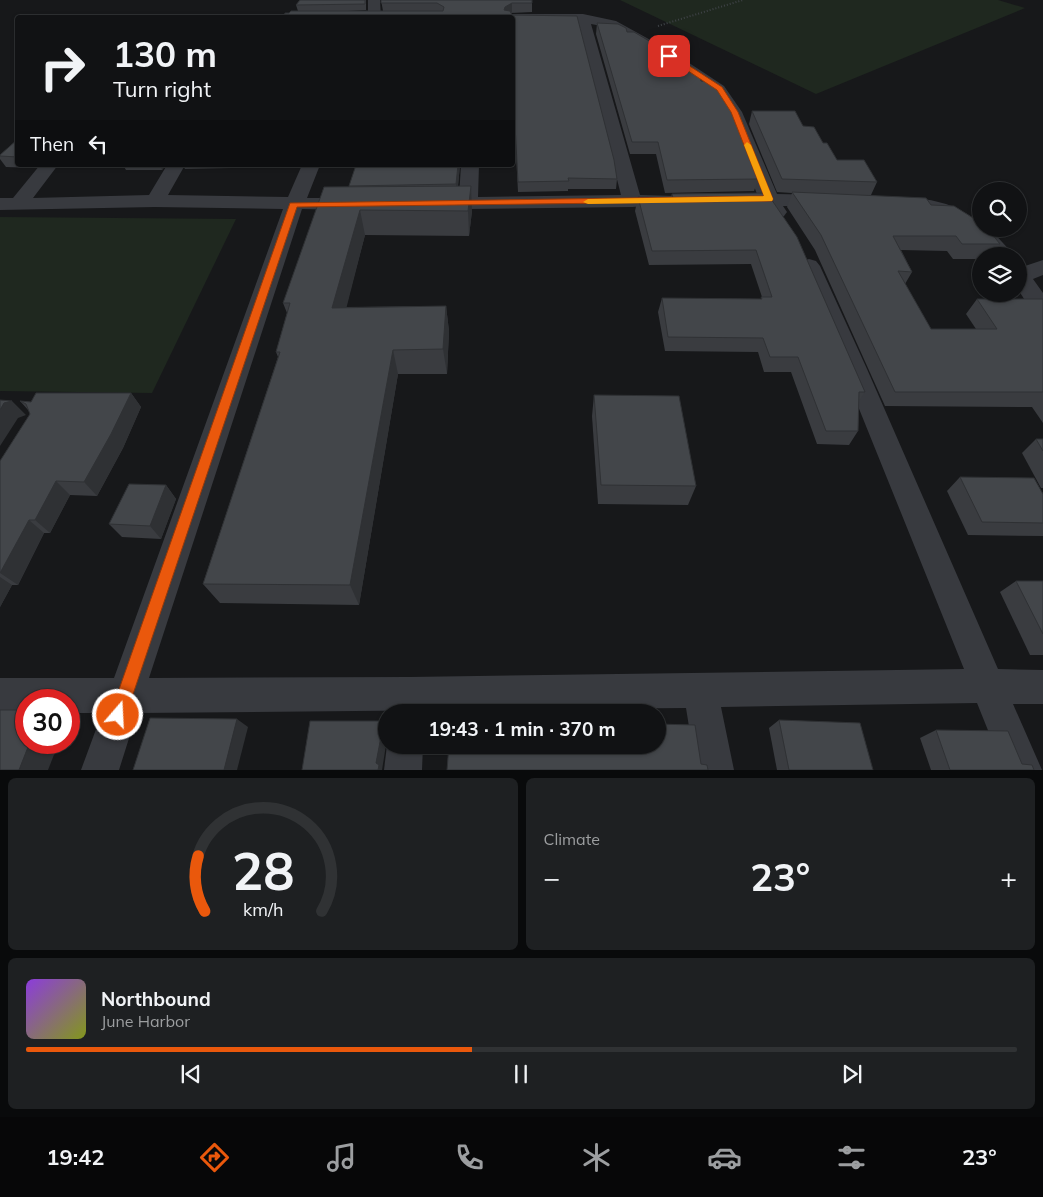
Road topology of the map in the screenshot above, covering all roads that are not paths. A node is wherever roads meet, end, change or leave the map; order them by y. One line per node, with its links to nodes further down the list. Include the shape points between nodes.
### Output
1 (374, 0): 2 (street)
2 (378, 15)
3 (515, 18): 4 (street)
4 (583, 18): 9 (street, via 611,24 631,34 720,89 734,112); 13 (street)
5 (47, 167): 17 (street)
6 (175, 167): 12 (street)
7 (310, 167): 18 (street)
8 (470, 167): 15 (street)
9 (769, 199): 11 (street); 14 (street); 26 (street, via 793,236 855,369)
10 (690, 200): 13 (street)
11 (720, 200)
12 (155, 201): 17 (street); 18 (street)
13 (632, 201): 15 (street)
14 (838, 202)
15 (468, 203): 20 (street)
16 (877, 203): 21 (street, via 936,206 965,221)
17 (9, 204)
18 (294, 204): 19 (street); 30 (street)
19 (371, 204)
20 (419, 204)
21 (997, 247)
22 (1043, 267): 23 (street)
23 (1027, 273)
24 (1027, 286): 25 (street)
25 (1043, 310)
26 (987, 686): 27 (street); 28 (street); 36 (street)
27 (1043, 687)
28 (700, 690): 31 (street); 35 (street)
29 (0, 696): 30 (street)
30 (124, 697): 31 (street); 33 (street)
31 (409, 703)
32 (404, 754): 34 (street)
33 (100, 770)
34 (402, 770)
35 (715, 770)
36 (1023, 770)

